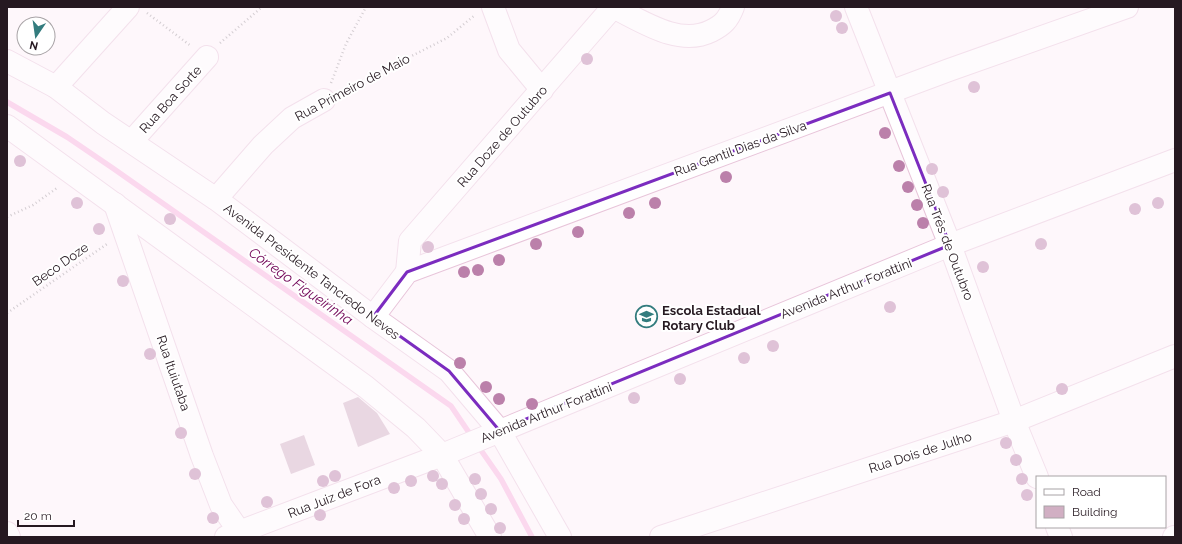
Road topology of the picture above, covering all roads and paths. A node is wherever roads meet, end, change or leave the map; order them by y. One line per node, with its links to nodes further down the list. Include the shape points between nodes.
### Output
1 (262, 7): 10 (path)
2 (366, 7): 13 (path, via 346,44)
3 (613, 7): 4 (street, Rua Doze de Outubro, via 654,26 684,36 702,34 723,25); 15 (street, Rua Doze de Outubro)
4 (733, 7)
5 (856, 7): 16 (street, Rua Três de Outubro)
6 (1127, 7): 9 (street, Rua Gentil Dias da Silva)
7 (136, 9): 11 (path); 14 (street)
8 (486, 9): 15 (street, via 509,50); 17 (path, Rua Primeiro de Maio, via 447,38)
9 (1104, 11): 16 (street, Rua Gentil Dias da Silva)
10 (222, 40)
11 (207, 57): 19 (street, Rua Boa Sorte)
12 (7, 61): 14 (street, Avenida Presidente Tancredo Neves)
13 (334, 74)
14 (56, 87): 19 (street, Avenida Presidente Tancredo Neves)
15 (542, 90): 27 (street, Rua Doze de Outubro, via 410,241)
16 (890, 93): 26 (street, Rua Três de Outubro); 27 (street, Rua Gentil Dias da Silva)
17 (324, 100): 22 (street, Rua Primeiro de Maio, via 292,118)
18 (7, 126): 21 (street)
19 (132, 141): 22 (street, Avenida Presidente Tancredo Neves)
20 (1175, 160): 26 (street, Avenida Arthur Forattini)
21 (67, 170): 23 (street); 24 (path, via 58,187 33,206)
22 (216, 199): 29 (street, Avenida Presidente Tancredo Neves)
23 (115, 204): 25 (street, Rua Ituiutaba); 33 (street, via 366,387 416,428)
24 (7, 217)
25 (124, 231): 28 (path, Beco Doze); 36 (street, Rua Ituiutaba, via 202,456)
26 (950, 246): 31 (street, Rua Três de Outubro); 32 (street, Avenida Arthur Forattini)
27 (407, 272): 29 (street)
28 (7, 313)
29 (373, 317): 32 (street, Avenida Presidente Tancredo Neves, via 450,371)
30 (1175, 356): 31 (street, Rua Dois de Julho)
31 (1014, 421): 34 (street, Rua Três de Outubro); 40 (street, Rua Dois de Julho)
32 (499, 430): 33 (street, Avenida Arthur Forattini); 39 (street, Avenida Presidente Tancredo Neves)
33 (442, 455): 36 (street, Rua Juiz de Fora); 38 (street)
34 (1037, 476)
35 (7, 533): 37 (street)
36 (236, 535)
37 (9, 537)
38 (490, 537)
39 (560, 537)
40 (661, 537)

